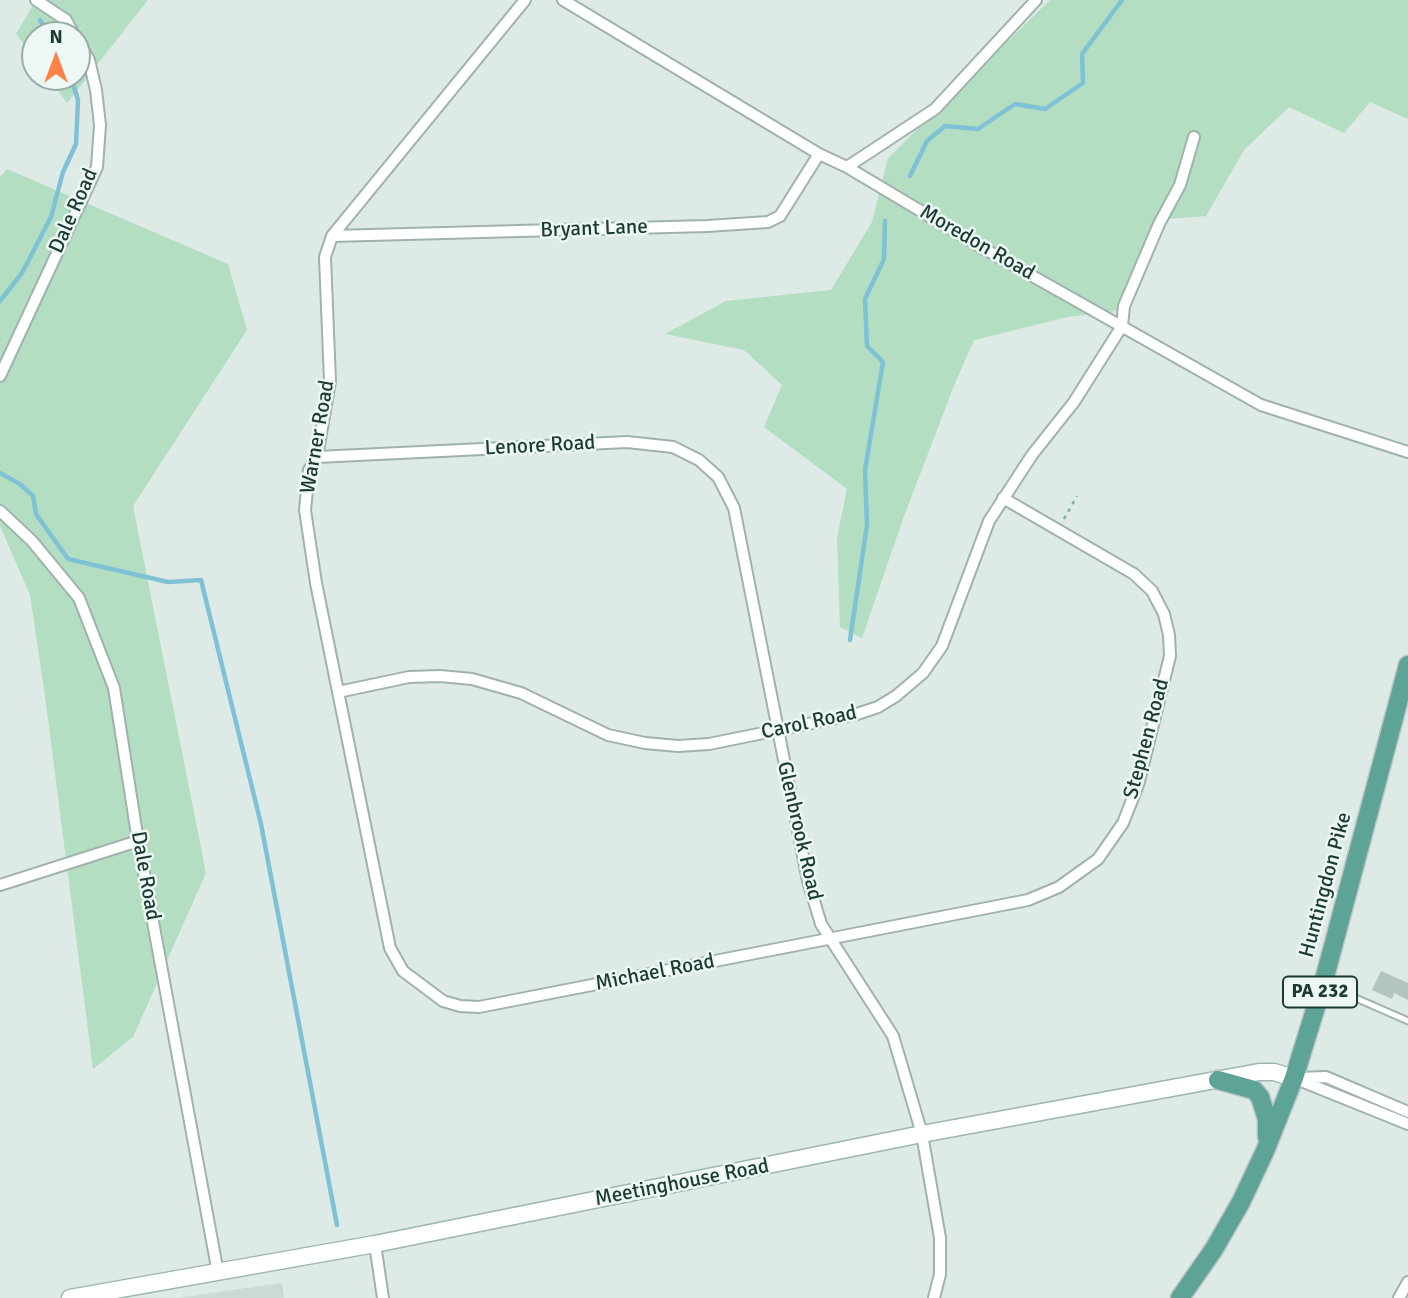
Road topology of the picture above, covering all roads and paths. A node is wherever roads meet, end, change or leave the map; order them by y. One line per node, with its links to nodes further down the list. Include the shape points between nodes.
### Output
1 (36, 0): 5 (street, Dale Road)
2 (525, 0): 10 (street, Warner Road)
3 (563, 0): 8 (street, Moredon Road)
4 (1036, 0): 9 (street, via 935,109)
5 (67, 21)
6 (91, 69): 12 (street, Dale Road, via 100,125 97,167)
7 (1194, 137): 11 (street, Carol Road, via 1180,185 1124,306)
8 (819, 154): 9 (street, Moredon Road); 10 (street, Bryant Lane, via 780,216 768,222)
9 (847, 167): 11 (street, Moredon Road)
10 (332, 236): 14 (street, Warner Road, via 325,257 330,380)
11 (1122, 326): 13 (street, Moredon Road, via 1261,405); 16 (street, Carol Road)
12 (0, 376)
13 (1408, 452)
14 (317, 457): 17 (street, Lenore Road, via 627,442 673,447 699,460 718,477); 21 (street, Warner Road, via 309,470 305,510)
15 (1077, 496): 19 (path)
16 (1003, 498): 22 (street, Carol Road, via 989,521 942,646 923,673 878,707); 25 (street, Stephen Road, via 1134,574 1152,591 1164,614 1170,656 1138,785 1123,824 1098,859 1059,887 1028,900)
17 (734, 508): 22 (street, Glenbrook Road)
18 (0, 511): 23 (street, Dale Road, via 32,541 79,598 114,688)
19 (1062, 522)
20 (1408, 665): 26 (main road, Huntingdon Pike / PA 232)
21 (338, 692): 22 (street, Carol Road, via 409,677 440,676 496,684 608,735 645,743 709,744); 27 (street, Warner Road, via 390,948 402,971 443,1000)
22 (777, 731): 25 (street, Glenbrook Road, via 807,881)
23 (138, 841): 24 (street); 36 (street, Dale Road)
24 (0, 885)
25 (830, 938): 27 (street, Michael Road); 33 (street, Glenbrook Road, via 893,1036)
26 (1323, 984): 28 (lane); 29 (main road, Huntingdon Pike / PA 232)
27 (479, 1007)
28 (1408, 1021)
29 (1294, 1078): 30 (street, Meetinghouse Road, via 1274,1072); 31 (street, via 1326,1077); 32 (street); 34 (main road, Huntingdon Pike / PA 232)
30 (1218, 1080): 33 (street, Meetinghouse Road); 34 (main road, via 1254,1090 1262,1100 1267,1119)
31 (1408, 1112)
32 (1408, 1124)
33 (922, 1134): 35 (street, Meetinghouse Road); 40 (street, Glenbrook Road, via 940,1238 940,1274)
34 (1265, 1151): 41 (main road, Huntingdon Pike / PA 232, via 1214,1249)
35 (375, 1244): 36 (street, Meetinghouse Road); 39 (street)
36 (218, 1273): 38 (street, Meetinghouse Road, via 153,1288)
37 (1408, 1282): 42 (street)
38 (69, 1298)
39 (383, 1298)
40 (934, 1298)
41 (1180, 1298)
42 (1399, 1298)

